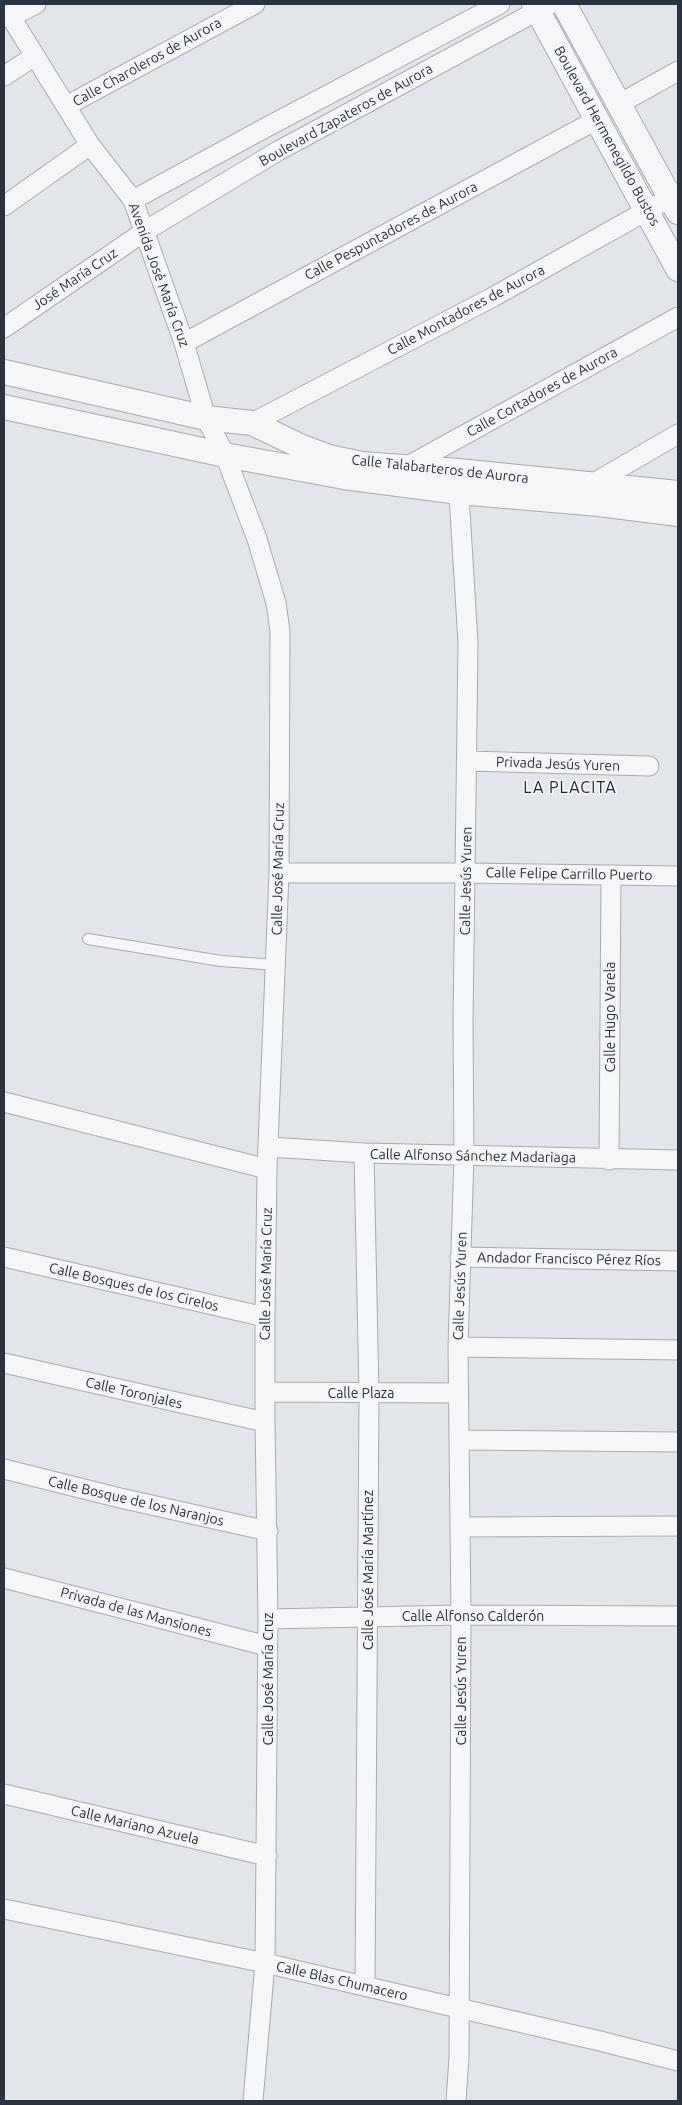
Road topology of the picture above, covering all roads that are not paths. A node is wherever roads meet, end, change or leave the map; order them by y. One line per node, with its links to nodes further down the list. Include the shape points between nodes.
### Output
1 (36, 4): 6 (street)
2 (255, 4): 11 (street, Calle Charoleros de Aurora)
3 (500, 4): 13 (street, Boulevard Zapateros de Aurora)
4 (564, 4): 10 (street, Boulevard Hermenegildo Bustos)
5 (541, 6): 12 (street, Boulevard Hermenegildo Bustos); 15 (street, Boulevard Zapateros de Aurora)
6 (8, 11): 7 (street, Avenida José María Cruz)
7 (35, 56): 9 (street); 11 (street, Avenida José María Cruz)
8 (678, 71): 10 (street)
9 (4, 76)
10 (619, 104): 17 (street, Boulevard Hermenegildo Bustos)
11 (66, 106): 14 (street, Avenida José María Cruz)
12 (598, 120): 19 (street, Boulevard Hermenegildo Bustos); 24 (street, Calle Pespuntadores de Aurora)
13 (265, 128): 15 (street); 16 (street, Boulevard Zapateros de Aurora)
14 (90, 145): 16 (street, Avenida José María Cruz); 18 (street)
15 (278, 151): 20 (street, Boulevard Zapateros de Aurora)
16 (133, 200): 20 (street, Avenida José María Cruz)
17 (676, 201): 19 (street, Calle Montadores de Aurora)
18 (4, 206)
19 (647, 211): 21 (street, Boulevard Hermenegildo Bustos); 28 (street, Calle Montadores de Aurora, via 493,297)
20 (146, 231): 23 (street, José María Cruz); 24 (street, Avenida José María Cruz)
21 (678, 269)
22 (678, 317): 31 (street, Calle Cortadores de Aurora)
23 (4, 328)
24 (184, 343): 27 (street, Avenida José María Cruz)
25 (4, 372): 27 (street, Calle Talabarteros de Aurora)
26 (4, 407): 30 (street, Calle Talabarteros de Aurora)
27 (206, 418): 28 (street, Calle Talabarteros de Aurora); 30 (street, Avenida José María Cruz)
28 (252, 423): 31 (street, Calle Talabarteros de Aurora, via 329,456 362,464)
29 (678, 434): 33 (street)
30 (226, 455): 32 (street, Calle Talabarteros de Aurora, via 344,477); 38 (street, Calle José María Cruz, via 263,556 280,631)
31 (406, 467): 32 (street, Calle Talabarteros de Aurora)
32 (458, 481): 33 (street, Calle Talabarteros de Aurora); 35 (street, Calle Talabarteros de Aurora); 36 (street, Calle Jesús Yuren, via 468,643)
33 (592, 484): 34 (street, Calle Talabarteros de Aurora)
34 (678, 492)
35 (678, 514)
36 (467, 761): 37 (street, Privada Jesús Yuren); 39 (street, Calle Jesús Yuren)
37 (649, 766)
38 (279, 873): 39 (street, Calle Felipe Carrillo Puerto); 43 (street, Calle José María Cruz)
39 (466, 873): 40 (street, Calle Felipe Carrillo Puerto); 47 (street, Calle Jesús Yuren)
40 (611, 875): 41 (street, Calle Felipe Carrillo Puerto); 48 (street, Calle Hugo Varela)
41 (678, 876)
42 (88, 939): 43 (lane, via 221,961)
43 (277, 965): 45 (street, Calle José María Cruz)
44 (4, 1102): 50 (street)
45 (269, 1147): 46 (street, Calle Alfonso Sánchez Madariaga); 50 (street, Calle José María Cruz)
46 (364, 1153): 47 (street, Calle Alfonso Sánchez Madariaga); 60 (street, Calle José María Martínez)
47 (464, 1156): 48 (street, Calle Alfonso Sánchez Madariaga); 51 (street, Calle Jesús Yuren)
48 (609, 1160): 49 (street, Calle Alfonso Sánchez Madariaga)
49 (678, 1160)
50 (267, 1168): 54 (street, Calle José María Cruz)
51 (460, 1257): 53 (street, Andador Francisco Pérez Ríos); 55 (street, Calle Jesús Yuren)
52 (4, 1258): 54 (street, Calle Bosques de los Cirelos)
53 (678, 1261)
54 (265, 1317): 58 (street, Calle José María Cruz)
55 (458, 1346): 56 (street); 59 (street, Calle Jesús Yuren)
56 (678, 1350)
57 (4, 1363): 61 (street, Calle Toronjales)
58 (265, 1392): 60 (street, Calle Plaza); 61 (street, Calle José María Cruz)
59 (458, 1393): 60 (street, Calle Plaza); 62 (street, Calle Jesús Yuren)
60 (369, 1394): 70 (street, Calle José María Martínez)
61 (264, 1422): 67 (street, Calle José María Cruz)
62 (459, 1440): 63 (street); 66 (street, Calle Jesús Yuren)
63 (678, 1442)
64 (4, 1470): 67 (street, Calle Bosque de los Naranjos)
65 (678, 1526): 66 (street)
66 (460, 1527): 69 (street, Calle Jesús Yuren)
67 (268, 1531): 72 (street, Calle José María Cruz)
68 (4, 1578): 73 (street, Privada de las Mansiones)
69 (461, 1615): 70 (street, Calle Alfonso Calderón); 71 (street, Calle Alfonso Calderón); 79 (street, Calle Jesús Yuren)
70 (368, 1616): 72 (street, Calle Alfonso Calderón); 78 (street, Calle José María Martínez)
71 (678, 1616)
72 (268, 1619): 73 (street, Calle José María Cruz)
73 (268, 1646): 75 (street, Calle José María Cruz)
74 (4, 1794): 75 (street, Calle Mariano Azuela)
75 (267, 1856): 77 (street, Calle José María Cruz)
76 (4, 1909): 77 (street, Calle Blas Chumacero)
77 (265, 1963): 78 (street, Calle Blas Chumacero); 81 (street, Calle José María Cruz)
78 (365, 1986): 79 (street, Calle Blas Chumacero)
79 (459, 2008): 80 (street, Calle Blas Chumacero); 82 (street, Calle Jesús Yuren)
80 (678, 2061)
81 (254, 2101)
82 (456, 2101)

